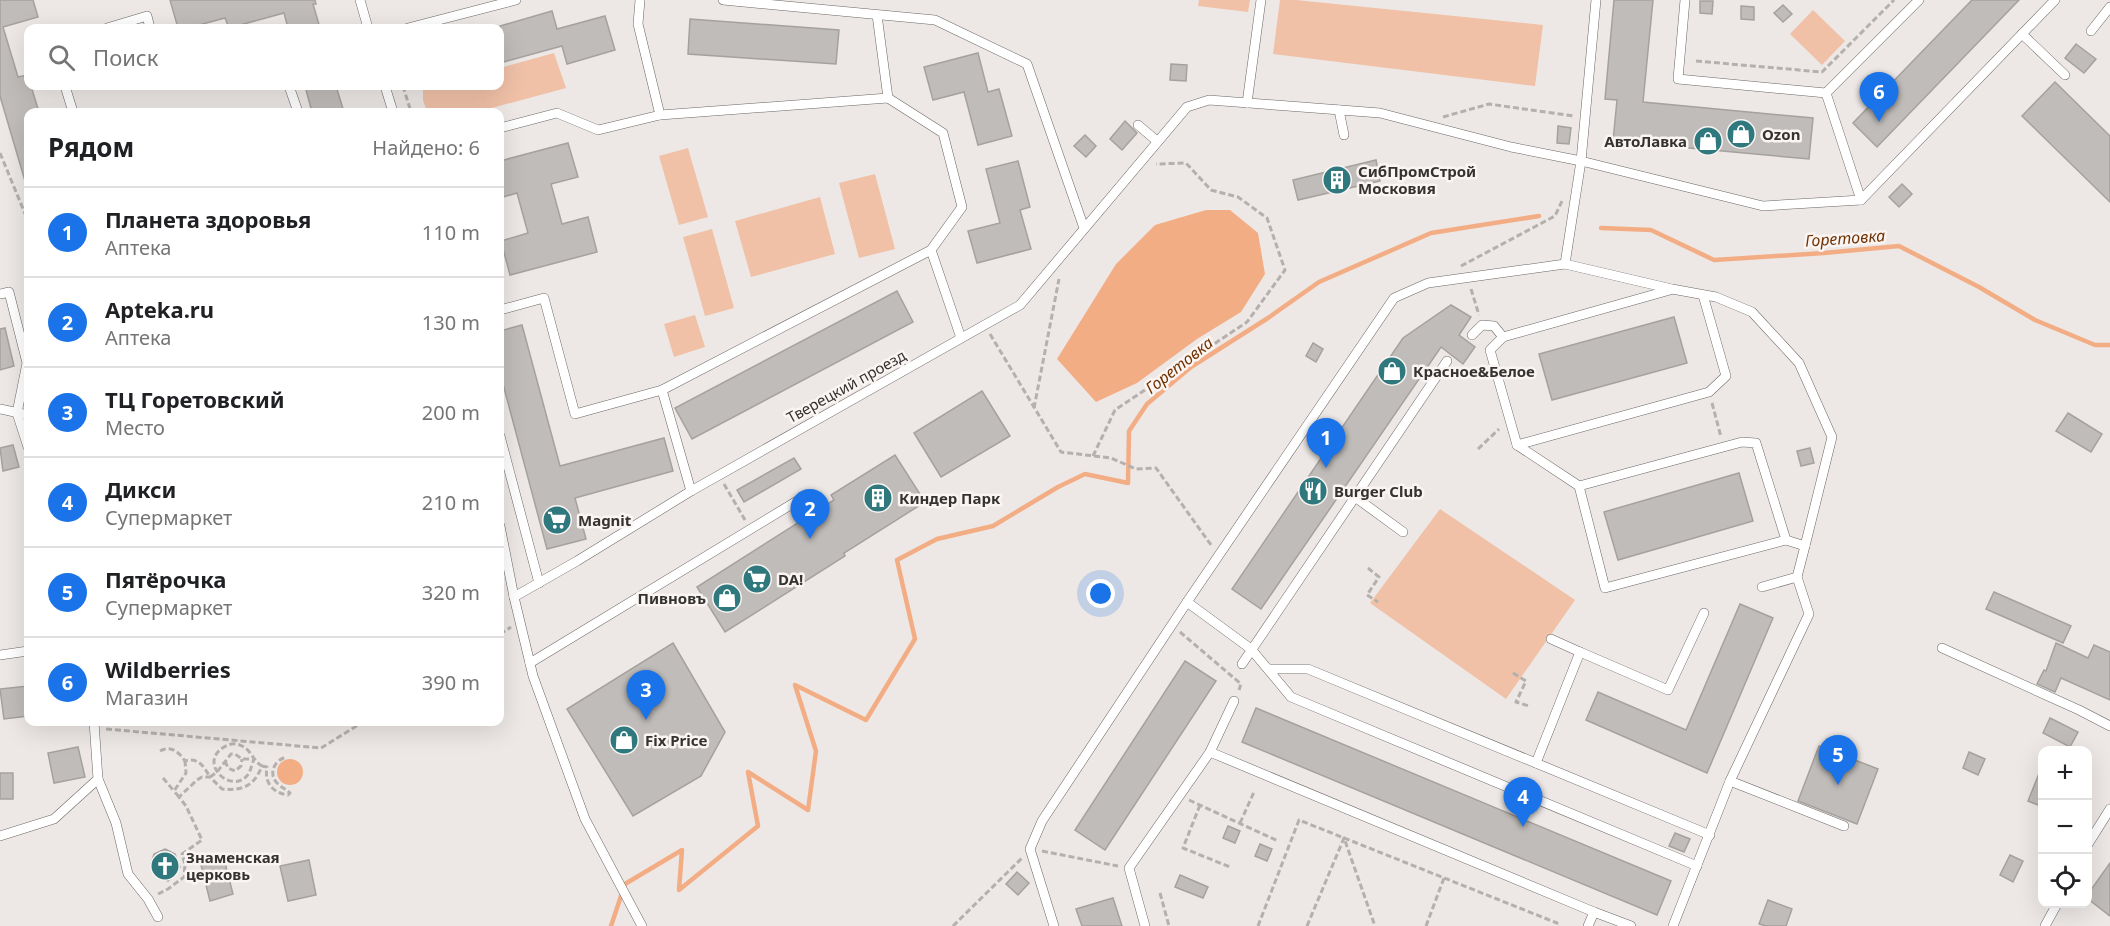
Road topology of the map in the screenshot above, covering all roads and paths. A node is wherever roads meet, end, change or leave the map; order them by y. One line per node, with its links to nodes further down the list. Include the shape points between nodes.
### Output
1 (360, 0): 15 (lane)
2 (516, 0): 16 (lane)
3 (640, 0): 33 (lane, via 638,24)
4 (723, 0): 12 (lane)
5 (1261, 0): 27 (lane)
6 (1596, 0): 34 (lane)
7 (1685, 0): 25 (lane, via 1678,79)
8 (1894, 0): 19 (path, via 1822,72)
9 (1919, 0): 25 (lane)
10 (2055, 0): 18 (lane)
11 (2110, 7): 17 (lane)
12 (877, 15): 26 (lane); 46 (lane, via 935,20 1027,64)
13 (120, 24): 14 (lane, via 147,16)
14 (149, 24)
15 (367, 24)
16 (423, 24)
17 (2091, 31)
18 (2022, 34): 20 (lane); 44 (lane)
19 (1696, 61)
20 (2065, 75)
21 (66, 90): 28 (lane)
22 (291, 90): 29 (lane)
23 (386, 90): 30 (lane)
24 (404, 90): 31 (path)
25 (1826, 93): 44 (lane)
26 (888, 98): 33 (lane); 47 (lane, via 943,133 962,207)
27 (1246, 103): 32 (lane, Тверецкий проезд); 39 (lane, Тверецкий проезд, via 1209,100 1187,107)
28 (72, 108)
29 (297, 108)
30 (392, 108)
31 (410, 108)
32 (1339, 110): 35 (lane, Тверецкий проезд, via 1380,113); 38 (lane)
33 (660, 115): 37 (lane, via 598,130 557,113)
34 (1585, 118): 35 (path, via 1489,104); 41 (lane)
35 (1417, 123): 41 (lane, Тверецкий проезд)
36 (1138, 125): 39 (lane)
37 (504, 127)
38 (1344, 135)
39 (1156, 141): 46 (lane, Тверецкий проезд)
40 (0, 153): 45 (path)
41 (1581, 161): 44 (lane, Тверецкий проезд, via 1763,206); 48 (lane)
42 (1149, 172): 76 (path, via 1156,163 1186,163 1211,190 1238,197 1267,218 1285,270 1247,322 1115,410)
43 (1563, 198): 49 (path, via 1555,216)
44 (1861, 200)
45 (24, 211)
46 (1084, 228): 56 (lane, Тверецкий проезд, via 1020,305)
47 (931, 250): 60 (lane); 64 (lane)
48 (1565, 264): 51 (lane); 52 (lane)
49 (1460, 266)
50 (1065, 271): 66 (path, via 1058,280)
51 (1468, 278): 57 (path); 87 (lane, via 1428,283 1394,298)
52 (1672, 290): 54 (lane); 59 (lane)
53 (0, 294): 61 (lane, via 9,292)
54 (1703, 295): 65 (lane, via 1726,376); 86 (lane, via 1752,312 1799,363 1832,437)
55 (504, 309): 64 (lane, via 544,298 575,414)
56 (984, 325): 60 (lane, Тверецкий проезд); 66 (path)
57 (1482, 325): 58 (lane); 59 (lane, via 1494,326)
58 (1472, 335)
59 (1503, 337): 70 (lane, via 1490,350)
60 (961, 338): 77 (lane, Тверецкий проезд)
61 (24, 351)
62 (1447, 361): 80 (lane)
63 (24, 378): 68 (lane)
64 (662, 390): 79 (lane)
65 (1709, 392): 72 (lane); 73 (path)
66 (1034, 408): 76 (path, via 1061,452)
67 (0, 409): 68 (lane)
68 (17, 413): 69 (lane); 71 (lane)
69 (24, 415)
70 (1509, 420): 72 (lane); 74 (path)
71 (24, 435)
72 (1516, 445): 78 (lane)
73 (1724, 446): 78 (lane); 84 (lane, via 1756,443)
74 (1478, 449)
75 (504, 451): 90 (lane)
76 (1093, 456): 87 (path, via 1112,458 1136,469 1156,468)
77 (718, 475): 79 (lane, Тверецкий проезд); 82 (path)
78 (1579, 486): 84 (lane, via 1605,588)
79 (691, 491): 90 (lane, Тверецкий проезд)
80 (1355, 497): 83 (lane); 99 (lane)
81 (797, 501): 82 (lane)
82 (750, 529): 103 (lane)
83 (1403, 532)
84 (1786, 540): 86 (lane)
85 (504, 546): 92 (lane)
86 (1805, 546): 89 (lane)
87 (1219, 556): 93 (lane)
88 (1368, 568): 94 (path, via 1379,577 1367,595)
89 (1797, 577): 91 (lane); 126 (lane, via 1809,614)
90 (539, 583): 92 (lane, Тверецкий проезд)
91 (1762, 587)
92 (514, 597): 103 (lane)
93 (1187, 602): 96 (lane); 99 (lane)
94 (1378, 602)
95 (1704, 613): 101 (lane, via 1668,690)
96 (1172, 625): 107 (path, via 1241,684); 140 (lane, via 1042,821)
97 (1551, 639): 101 (lane)
98 (1942, 648): 112 (lane)
99 (1251, 649): 104 (lane); 105 (lane)
100 (24, 652): 102 (lane)
101 (1580, 652): 120 (lane)
102 (0, 655)
103 (530, 663): 151 (lane, via 585,819)
104 (1242, 664)
105 (1268, 669): 120 (lane, via 1308,669); 141 (lane, via 1291,697)
106 (1513, 673): 108 (path, via 1526,681 1516,702)
107 (1234, 701): 114 (lane)
108 (1528, 706)
109 (95, 726): 125 (lane)
110 (105, 726): 111 (path, via 321,748)
111 (357, 726)
112 (2110, 726)
113 (160, 751): 118 (path, via 176,751)
114 (1210, 752): 129 (lane); 148 (lane)
115 (287, 757): 121 (path, via 275,763 273,774 288,795 272,788 266,778 267,767)
116 (242, 759): 117 (path); 119 (path, via 231,754); 119 (path, via 235,771)
117 (254, 759): 121 (path); 122 (path, via 249,774 240,780 225,779); 122 (path, via 245,747 229,744 215,757)
118 (185, 761): 123 (path, via 200,762); 127 (path, via 186,773)
119 (225, 761): 122 (path)
120 (1536, 763): 135 (lane)
121 (262, 766): 123 (path, via 254,782 244,789 222,789)
122 (217, 772): 123 (path)
123 (210, 777): 130 (path, via 197,780)
124 (163, 778): 127 (path)
125 (98, 779): 137 (lane, via 54,819); 146 (lane, via 116,823 128,874)
126 (1730, 781): 134 (lane); 135 (lane)
127 (174, 791): 130 (path)
128 (1254, 792): 133 (path)
129 (1179, 796): 131 (path); 143 (lane)
130 (179, 797): 146 (path, via 202,840 182,854 184,877)
131 (1200, 805): 133 (path); 142 (path, via 1183,848)
132 (2110, 809): 136 (lane)
133 (1240, 824): 139 (path)
134 (1844, 826)
135 (1710, 835): 141 (lane)
136 (2092, 835)
137 (0, 836)
138 (1344, 838): 144 (path); 156 (path, via 1299,820); 157 (path); 158 (path)
139 (1278, 841)
140 (1030, 849): 143 (path); 152 (path); 153 (lane)
141 (1697, 866): 163 (lane)
142 (1230, 867)
143 (1129, 868): 154 (lane)
144 (1444, 878): 150 (path); 159 (path)
145 (1160, 893): 155 (path)
146 (148, 899): 149 (lane)
147 (2054, 908): 164 (lane)
148 (1594, 912): 161 (lane); 162 (lane)
149 (158, 917)
150 (1556, 924): 160 (path)
151 (642, 926)
152 (953, 926)
153 (1054, 926)
154 (1145, 926)
155 (1170, 926)
156 (1258, 926)
157 (1306, 926)
158 (1375, 926)
159 (1425, 926)
160 (1551, 926)
161 (1588, 926)
162 (1631, 926)
163 (1673, 926)
164 (2045, 926)

